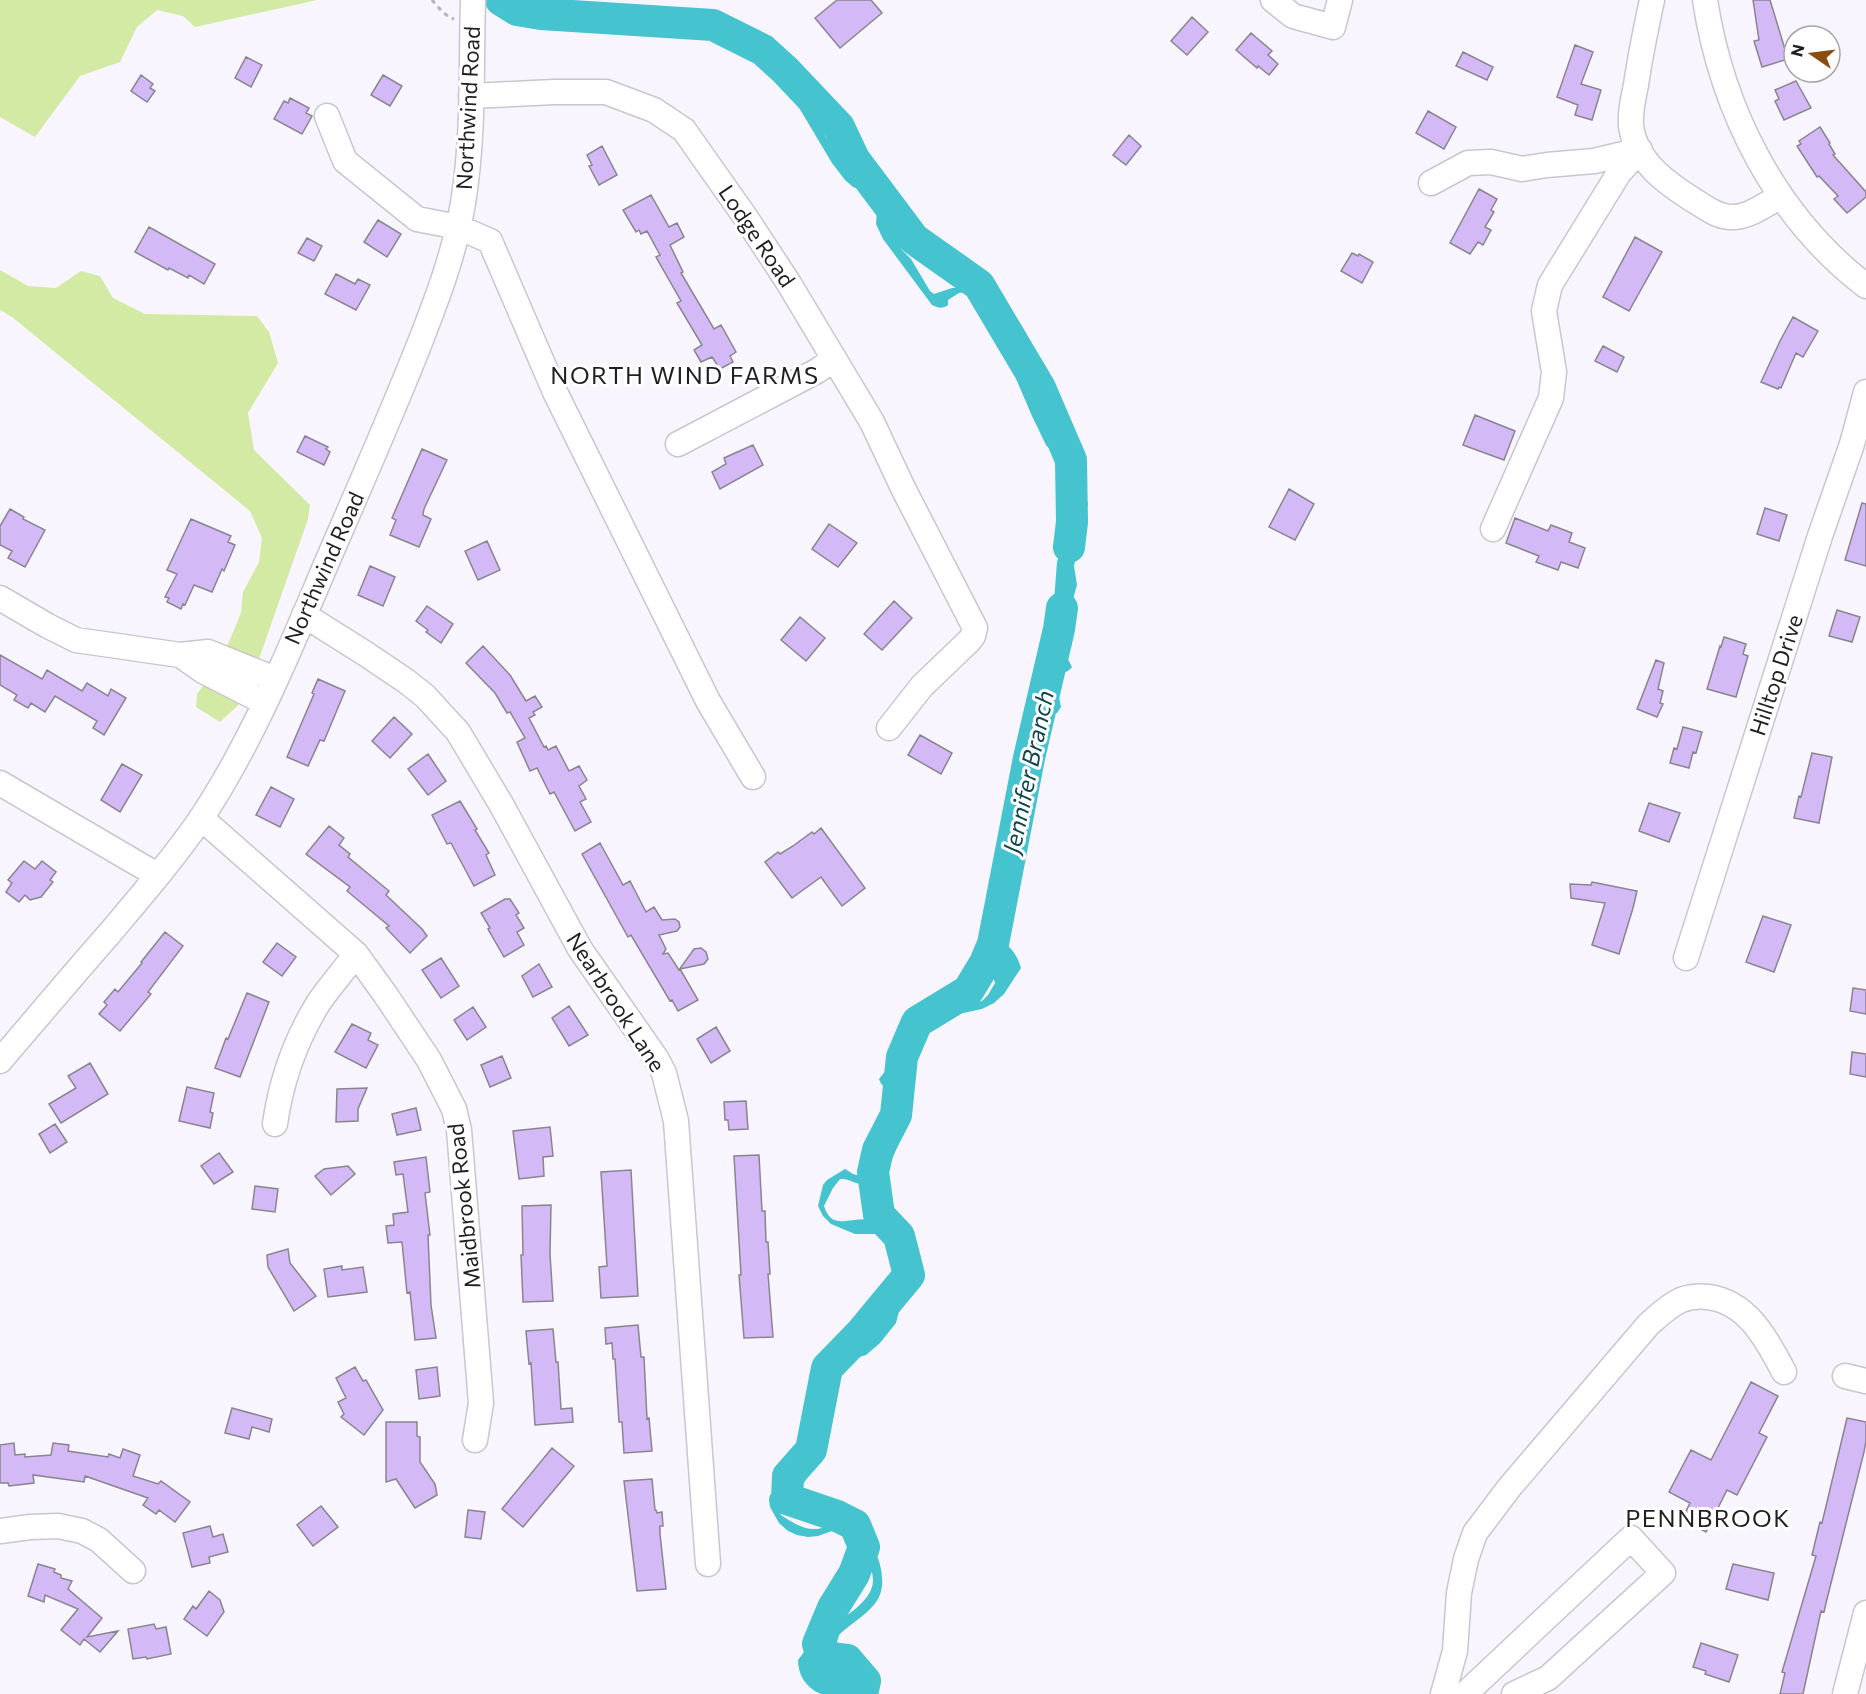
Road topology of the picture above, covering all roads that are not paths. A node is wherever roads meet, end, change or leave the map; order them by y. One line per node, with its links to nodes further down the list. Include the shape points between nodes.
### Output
1 (1273, 0): 2 (street, via 1293,16 1333,27)
2 (1340, 0)
3 (1652, 0): 8 (street, via 1631,116)
4 (1706, 0): 10 (street, via 1714,47 1731,100)
5 (473, 4): 6 (street, Northwind Road)
6 (471, 96): 11 (street, Northwind Road, via 466,181); 13 (street, Lodge Road, via 606,92 654,110 684,130 788,282)
7 (327, 116): 11 (street, via 345,161 417,219)
8 (1640, 150): 9 (street, via 1594,161 1522,169 1491,162 1468,164); 10 (street, via 1670,186 1722,216 1742,216); 16 (street, via 1619,173 1550,285 1544,311 1554,372 1551,398)
9 (1431, 183)
10 (1781, 196): 12 (street, via 1815,239)
11 (458, 227): 18 (street, Northwind Road, via 438,296 412,363); 23 (street, via 490,241 555,392 708,701)
12 (1866, 286)
13 (834, 359): 15 (street); 22 (street, Lodge Road, via 872,422 975,628 969,641 922,686)
14 (1866, 392): 28 (street, Hilltop Drive)
15 (678, 444)
16 (1493, 529)
17 (0, 598): 19 (street, via 76,640)
18 (304, 615): 20 (street, Northwind Road); 34 (street, Nearbrook Lane, via 406,681 458,732 580,949 664,1073 676,1121)
19 (180, 655): 20 (street, via 208,652); 21 (street)
20 (275, 679): 21 (street, Northwind Road)
21 (264, 702): 25 (street, Northwind Road)
22 (889, 728)
23 (753, 777)
24 (0, 783): 26 (street)
25 (201, 818): 26 (street, Northwind Road); 27 (street, Maidbrook Road)
26 (157, 875): 29 (street, Northwind Road)
27 (356, 954): 30 (street, via 304,1029 279,1098); 32 (street, Maidbrook Road, via 429,1060 454,1109 459,1130 481,1403)
28 (1686, 958)
29 (0, 1061)
30 (275, 1124)
31 (1784, 1372): 38 (street, via 1754,1323 1736,1308 1716,1298 1700,1296 1666,1308 1509,1488 1475,1533 1459,1593 1455,1651)
32 (475, 1440)
33 (0, 1531): 35 (street, via 58,1526 82,1531 99,1540)
34 (708, 1564)
35 (133, 1571)
36 (1866, 1613): 37 (street)
37 (1859, 1668): 41 (street)
38 (1443, 1694)
39 (1465, 1694): 40 (street, via 1631,1538 1663,1573 1548,1678)
40 (1514, 1694)
41 (1845, 1694)

